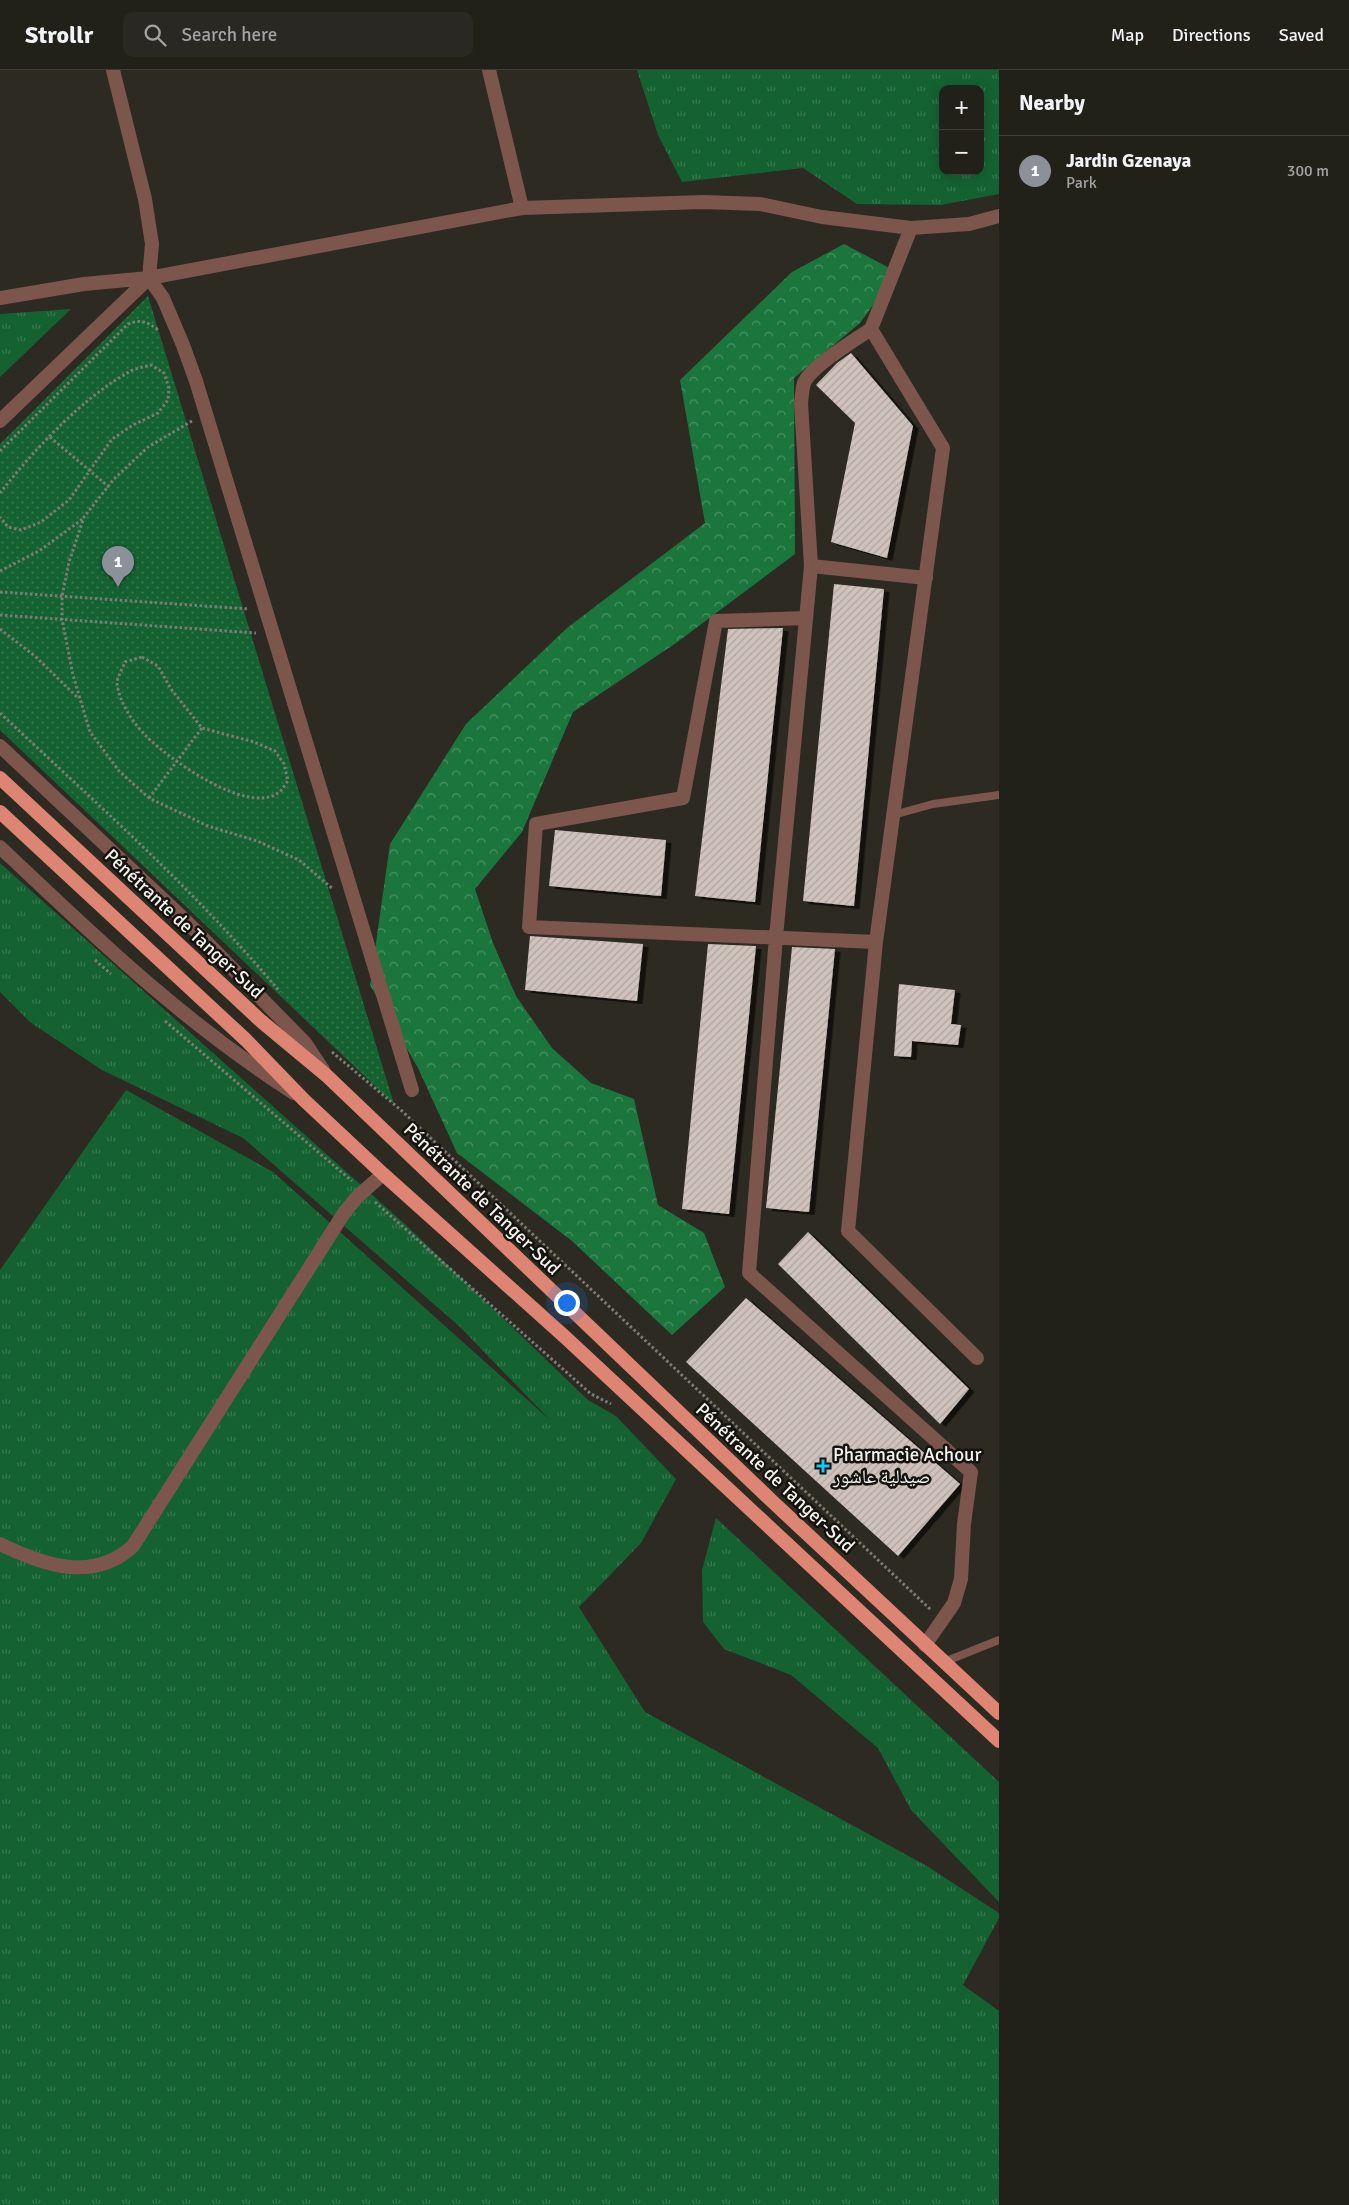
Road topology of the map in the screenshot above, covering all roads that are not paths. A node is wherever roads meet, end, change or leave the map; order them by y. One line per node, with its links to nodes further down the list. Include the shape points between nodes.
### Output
1 (113, 70): 6 (street, via 145,199 152,244)
2 (489, 70): 3 (street)
3 (522, 208): 5 (street, via 703,202 760,204 822,217); 6 (street)
4 (999, 216): 5 (street, via 969,224)
5 (911, 228): 8 (street)
6 (149, 278): 7 (street, via 84,284); 9 (street); 22 (street, via 163,298 196,381)
7 (0, 298)
8 (871, 329): 10 (street, via 811,373 804,384 802,403); 11 (street, via 943,448)
9 (0, 421)
10 (811, 566): 11 (street); 12 (street)
11 (926, 578): 17 (street)
12 (806, 618): 19 (street); 19 (street, via 716,621 683,798 536,824 529,927)
13 (0, 746): 21 (street, via 184,918 305,1044)
14 (0, 778): 21 (highway, Pénétrante de Tanger-Sud, via 261,1021)
15 (999, 795): 17 (lane, via 934,804)
16 (0, 812): 23 (highway, via 239,1034)
17 (893, 815): 20 (street)
18 (0, 847): 23 (street, via 155,991 227,1048)
19 (776, 938): 20 (street); 28 (street, via 749,1272 971,1472 961,1579 954,1604)
20 (876, 942): 25 (street, via 848,1230)
21 (326, 1075): 28 (highway, Pénétrante de Tanger-Sud)
22 (412, 1090)
23 (304, 1100): 24 (highway)
24 (383, 1174): 26 (street, via 344,1213 133,1546 111,1562 88,1568 54,1564); 31 (highway, via 565,1337)
25 (977, 1358)
26 (0, 1544)
27 (999, 1640): 29 (lane)
28 (924, 1645): 29 (highway, Pénétrante de Tanger-Sud)
29 (944, 1662): 30 (highway, Pénétrante de Tanger-Sud)
30 (999, 1714)
31 (999, 1741)

